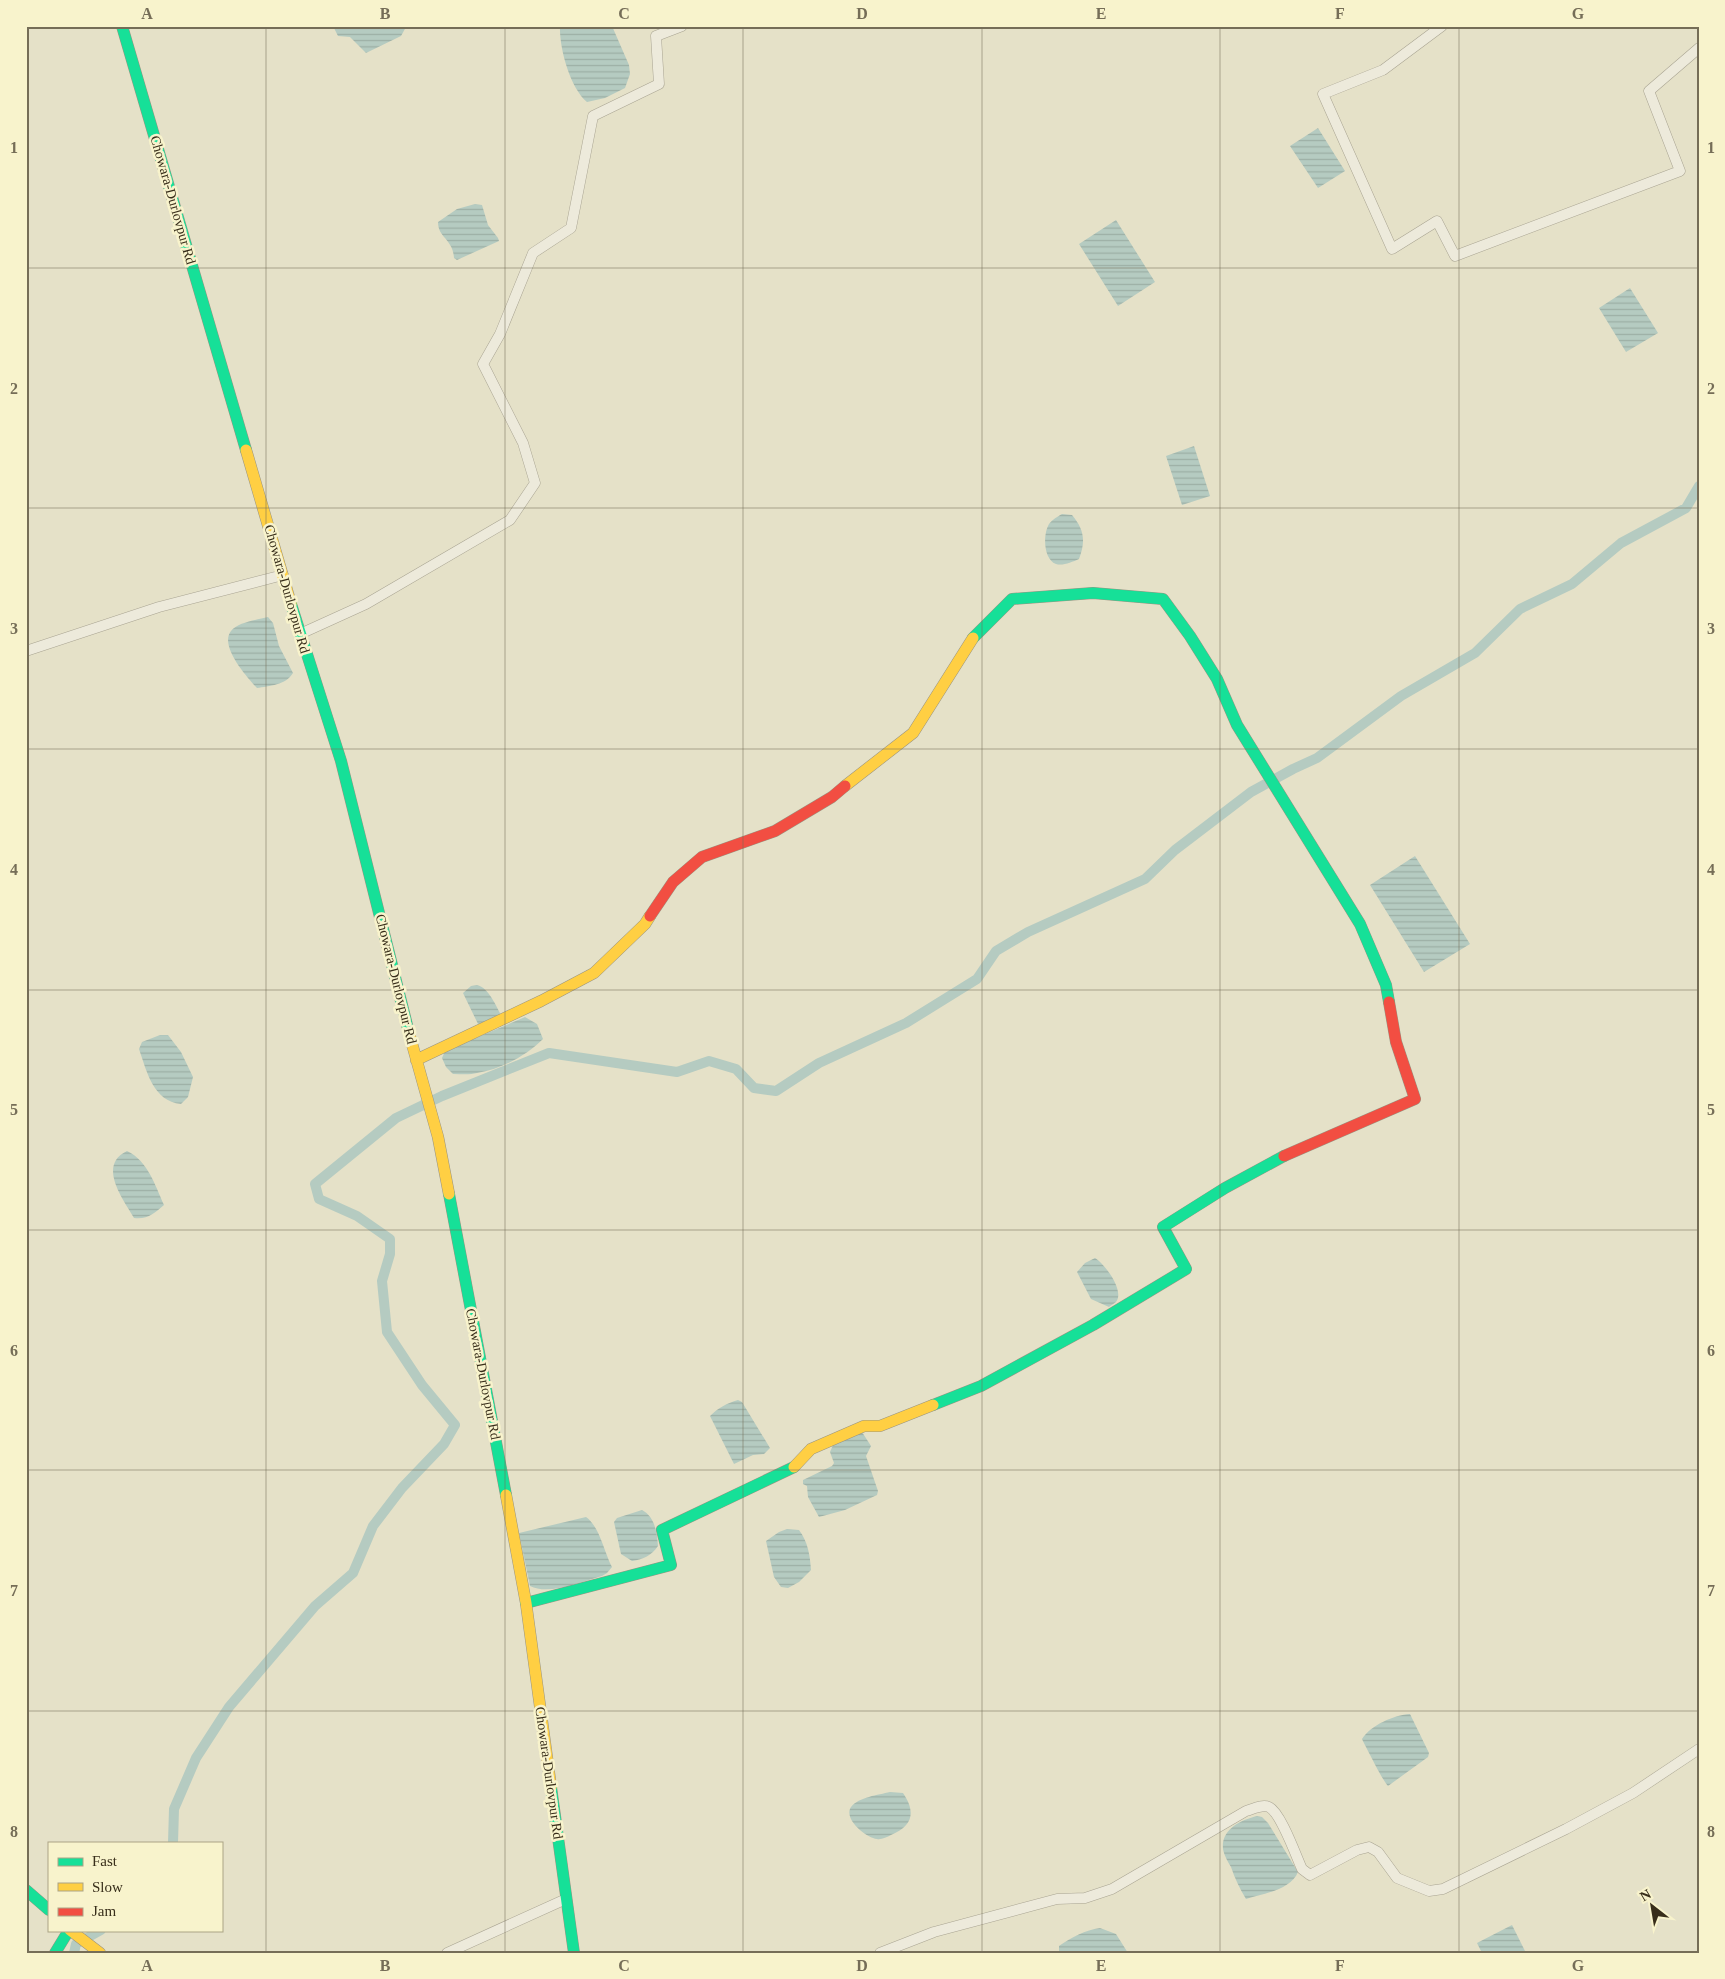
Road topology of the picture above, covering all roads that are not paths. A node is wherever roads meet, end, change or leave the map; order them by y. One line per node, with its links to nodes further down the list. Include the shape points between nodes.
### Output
1 (122, 26): 5 (main road, Chowara-Durlovpur Rd)
2 (682, 26): 6 (street, via 656,36 658,84 593,116 572,228 533,253 500,334 483,364 523,443 535,483 510,520 366,604)
3 (1442, 26): 4 (street, via 1383,70 1323,94 1392,249 1438,222 1455,256 1680,171 1649,91)
4 (1699, 48)
5 (283, 576): 6 (main road, Chowara-Durlovpur Rd); 7 (street, via 160,607)
6 (300, 634): 8 (main road, Chowara-Durlovpur Rd, via 341,761)
7 (26, 651)
8 (416, 1060): 9 (main road, Chowara-Durlovpur Rd, via 444,1166); 9 (main road, via 594,974 645,924 673,882 702,857 775,831 832,797 913,733 970,641 1012,599 1093,592 1163,599 1190,636 1217,680 1237,725 1360,924 1386,985 1396,1042 1415,1099 1289,1153 1163,1227 1186,1270 1093,1325 981,1386 880,1426 864,1426 811,1450 796,1466 662,1530 671,1566)
9 (526, 1603): 12 (main road, Chowara-Durlovpur Rd)
10 (1699, 1749): 19 (street, via 1633,1793 1443,1889 1428,1891 1397,1878 1373,1847 1356,1850 1310,1875 1305,1873 1277,1815 1269,1807 1259,1806 1112,1889 1085,1898 1057,1899 953,1927)
11 (26, 1890): 13 (main road)
12 (566, 1899): 17 (street); 18 (main road, Chowara-Durlovpur Rd)
13 (48, 1909)
14 (72, 1932): 15 (main road); 16 (main road)
15 (54, 1953)
16 (100, 1953)
17 (447, 1953)
18 (574, 1953)
19 (880, 1953)

